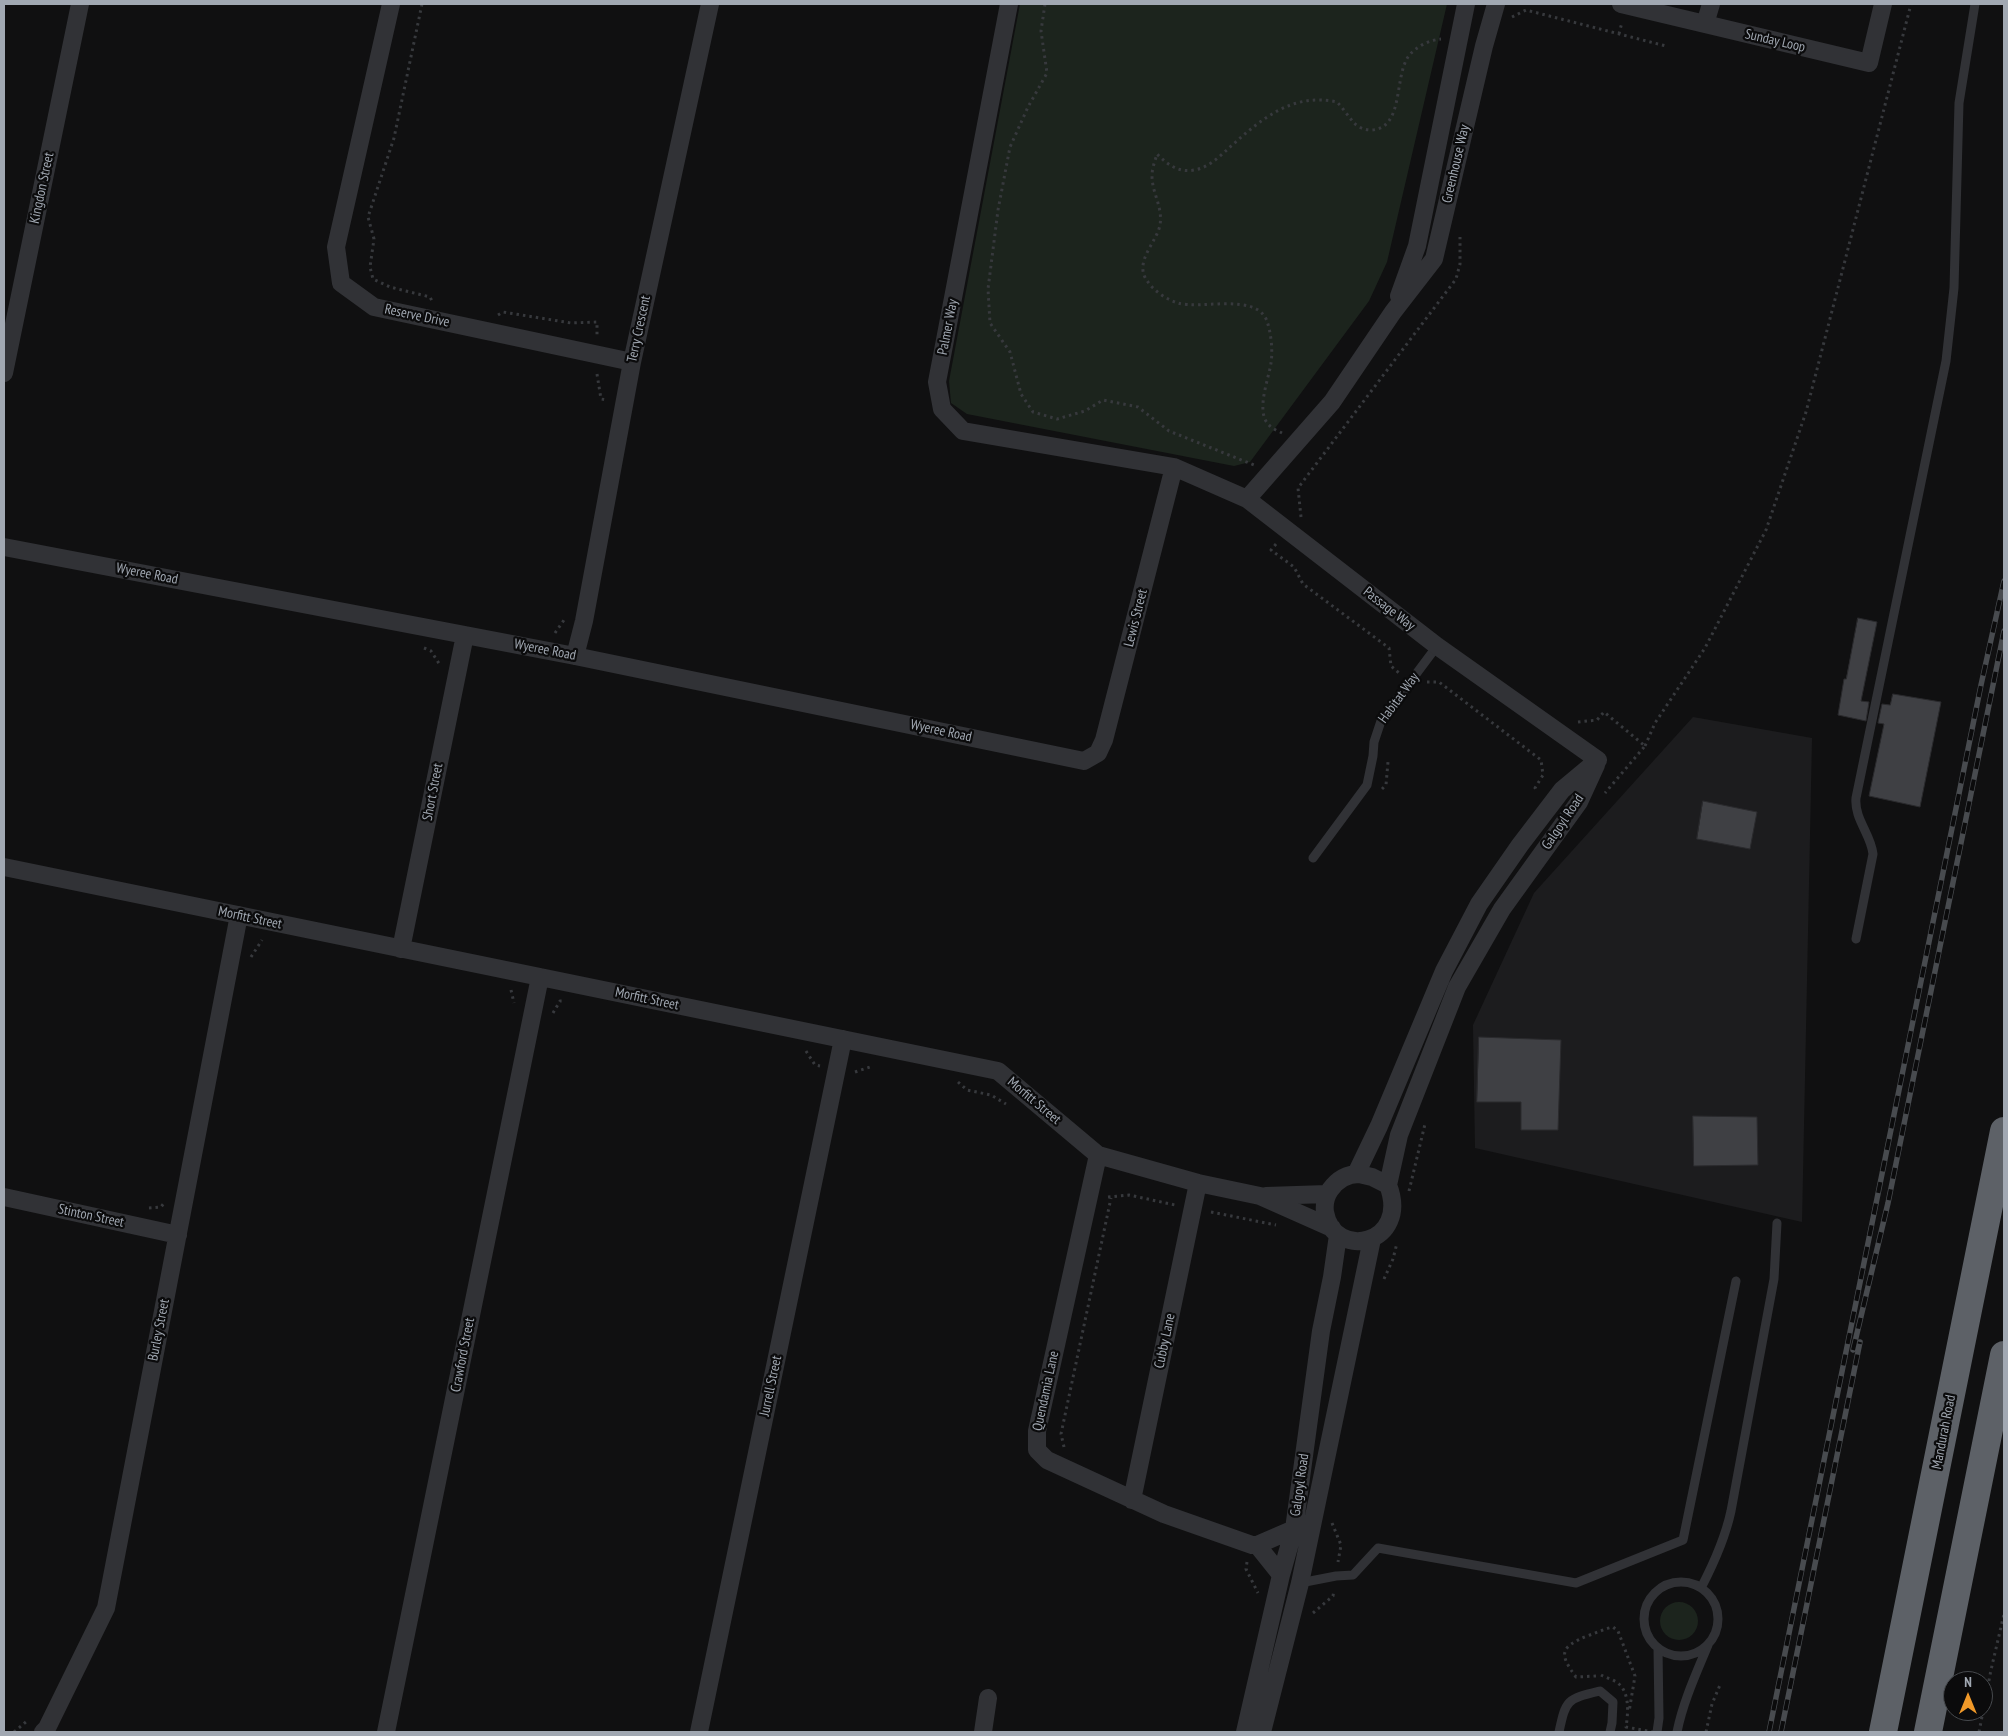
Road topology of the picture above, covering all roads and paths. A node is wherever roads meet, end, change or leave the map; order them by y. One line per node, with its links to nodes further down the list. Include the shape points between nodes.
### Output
1 (80, 4): 24 (street, Kingdon Street)
2 (391, 4): 22 (street, Reserve Drive, via 336,246 341,283 374,307)
3 (422, 4): 19 (path, via 394,138 368,217 374,239 370,267 373,279 390,287 430,297)
4 (710, 4): 23 (street, Terry Crescent)
5 (1009, 4): 28 (street, Palmer Way, via 937,382 942,409 963,431)
6 (1045, 4): 27 (path, via 1041,31 1047,73 1010,147 988,289 990,323 1010,352 1021,394 1034,412 1057,419 1085,411 1103,400 1138,407 1169,431)
7 (1466, 4): 16 (street, Greenhouse Way)
8 (1496, 4): 20 (street, Greenhouse Way, via 1434,259)
9 (1621, 4): 15 (street, Sunday Loop)
10 (1710, 4): 15 (street)
11 (1883, 4): 15 (street, Sunday Loop, via 1869,63)
12 (1910, 4): 40 (path, via 1806,412 1766,530 1705,648 1655,723)
13 (1975, 4): 47 (lane, via 1959,103 1954,288 1946,361 1856,798 1857,812 1873,854)
14 (1509, 19): 17 (path, via 1526,10)
15 (1705, 24)
16 (1459, 41): 20 (street, Greenhouse Way, via 1417,246); 26 (path, via 1429,41 1407,58 1392,117 1376,130 1366,130 1353,122 1337,102 1311,100 1278,109 1214,162 1195,170 1176,168 1157,154 1152,177 1159,202 1160,224 1143,264 1146,280 1158,293 1178,303 1242,304 1262,314 1267,321 1271,352 1263,412 1269,425 1283,434)
17 (1666, 46)
18 (1460, 230): 30 (path, via 1460,264 1456,279 1298,488)
19 (432, 303)
20 (1394, 312): 29 (street, Greenhouse Way, via 1332,402)
21 (496, 315): 22 (path, via 503,312 571,322 598,322)
22 (596, 354): 23 (street, Reserve Drive); 25 (path, via 601,398)
23 (632, 362): 32 (street, Terry Crescent)
24 (4, 373)
25 (610, 400)
26 (1278, 440)
27 (1257, 466)
28 (1174, 467): 29 (street, Passage Way); 42 (street, Lewis Street, via 1104,740 1098,753)
29 (1246, 499): 36 (street, Passage Way)
30 (1301, 518)
31 (4, 546): 33 (street, Wyeree Road)
32 (584, 621): 35 (path, via 566,616); 37 (street, Terry Crescent)
33 (426, 628): 34 (street, Wyeree Road); 38 (path, via 422,647 431,651)
34 (465, 635): 37 (street, Wyeree Road); 49 (street, Short Street)
35 (552, 638)
36 (1437, 646): 41 (street, Passage Way); 44 (lane, Habitat Way, via 1381,721 1366,785)
37 (575, 656): 42 (street, Wyeree Road)
38 (444, 670)
39 (1572, 723): 40 (path, via 1597,720 1604,712)
40 (1645, 746): 43 (path)
41 (1598, 760): 54 (street, Galgoyl Road, via 1562,790 1520,844 1479,904); 55 (street, Galgoyl Road, via 1579,802 1502,908 1457,986)
42 (1084, 761)
43 (1603, 795)
44 (1314, 858)
45 (4, 867): 46 (street, Morfitt Street)
46 (239, 915): 49 (street, Morfitt Street); 50 (street, Burley Street)
47 (1856, 939)
48 (271, 940): 50 (path, via 261,940 248,962)
49 (401, 949): 51 (street, Morfitt Street)
50 (230, 960): 81 (street, Burley Street)
51 (540, 978): 56 (street, Crawford Street); 57 (street, Morfitt Street)
52 (511, 986): 56 (path, via 517,1016)
53 (570, 1002): 56 (path, via 560,1001 549,1020)
54 (1430, 1005): 55 (street); 66 (street, Galgoyl Road)
55 (1448, 1011): 68 (street, Galgoyl Road, via 1399,1135)
56 (531, 1020): 106 (street, Crawford Street)
57 (842, 1039): 60 (street, Jurrell Street); 65 (street, Morfitt Street, via 998,1071)
58 (802, 1045): 60 (path, via 815,1065)
59 (881, 1063): 60 (path, via 855,1072)
60 (836, 1070): 107 (street, Jurrell Street)
61 (953, 1078): 62 (path, via 967,1090 991,1095)
62 (1013, 1109)
63 (1426, 1120): 71 (path)
64 (2004, 1131): 118 (highway, Mandurah Road)
65 (1098, 1155): 67 (street, Morfitt Street); 69 (street, Quendamia Lane)
66 (1356, 1174): 68 (street); 70 (street, via 1345,1176)
67 (1198, 1183): 72 (street, Morfitt Street); 76 (street, Cubby Lane)
68 (1388, 1185): 82 (street, via 1393,1207 1390,1220 1384,1231)
69 (1090, 1191): 74 (path); 88 (street, Quendamia Lane, via 1037,1431 1038,1450 1046,1460)
70 (1327, 1194): 72 (street, Morfitt Street); 80 (street, via 1324,1207 1327,1221)
71 (1408, 1195)
72 (1260, 1196): 80 (street, Morfitt Street)
73 (4, 1197): 78 (street, Stinton Street)
74 (1111, 1198): 76 (path, via 1129,1196); 87 (path, via 1061,1434)
75 (165, 1201): 78 (path, via 160,1206 141,1210)
76 (1192, 1209): 79 (path); 88 (street, Cubby Lane)
77 (1777, 1223): 95 (lane, via 1774,1279 1727,1533)
78 (140, 1227): 81 (street, Stinton Street)
79 (1283, 1227)
80 (1335, 1231): 82 (street, via 1346,1239 1359,1242); 90 (street, Galgoyl Road, via 1332,1276 1321,1331)
81 (178, 1235): 105 (street, Burley Street, via 106,1608)
82 (1372, 1239): 94 (street, Galgoyl Road)
83 (1398, 1240): 85 (path)
84 (1736, 1281): 93 (lane, via 1682,1540 1576,1582 1378,1548 1353,1575)
85 (1383, 1282)
86 (2004, 1355): 119 (highway)
87 (1065, 1451)
88 (1132, 1500): 91 (street, Quendamia Lane)
89 (1329, 1518): 93 (path, via 1341,1545)
90 (1294, 1529): 91 (street); 92 (street, Galgoyl Road)
91 (1254, 1545): 92 (street); 96 (path, via 1246,1569)
92 (1281, 1575): 109 (street, Galgoyl Road)
93 (1336, 1576): 94 (lane); 98 (path, via 1333,1596)
94 (1300, 1583): 110 (street, Galgoyl Road)
95 (1701, 1588): 99 (lane, via 1712,1599 1719,1614 1715,1636); 100 (lane, via 1677,1582 1655,1593 1644,1615 1649,1639)
96 (1259, 1595)
97 (2004, 1614): 120 (path)
98 (1309, 1618)
99 (1708, 1645): 100 (lane, via 1700,1652 1678,1657); 116 (lane, via 1688,1692)
100 (1658, 1648): 115 (lane)
101 (1720, 1685): 117 (path)
102 (988, 1698): 108 (street)
103 (33, 1715): 104 (path)
104 (14, 1732)
105 (43, 1732)
106 (386, 1732)
107 (699, 1732)
108 (982, 1732)
109 (1245, 1732)
110 (1262, 1732)
111 (1560, 1732): 112 (lane, via 1564,1707 1577,1696 1600,1691 1613,1702)
112 (1610, 1732)
113 (1624, 1732): 114 (path, bridge, via 1635,1676 1618,1631 1613,1627 1570,1643 1564,1655 1576,1677 1601,1675 1620,1684 1626,1697 1628,1712 1626,1726)
114 (1653, 1732)
115 (1658, 1732)
116 (1677, 1732)
117 (1706, 1732)
118 (1883, 1732)
119 (1928, 1732)
120 (1979, 1732)

